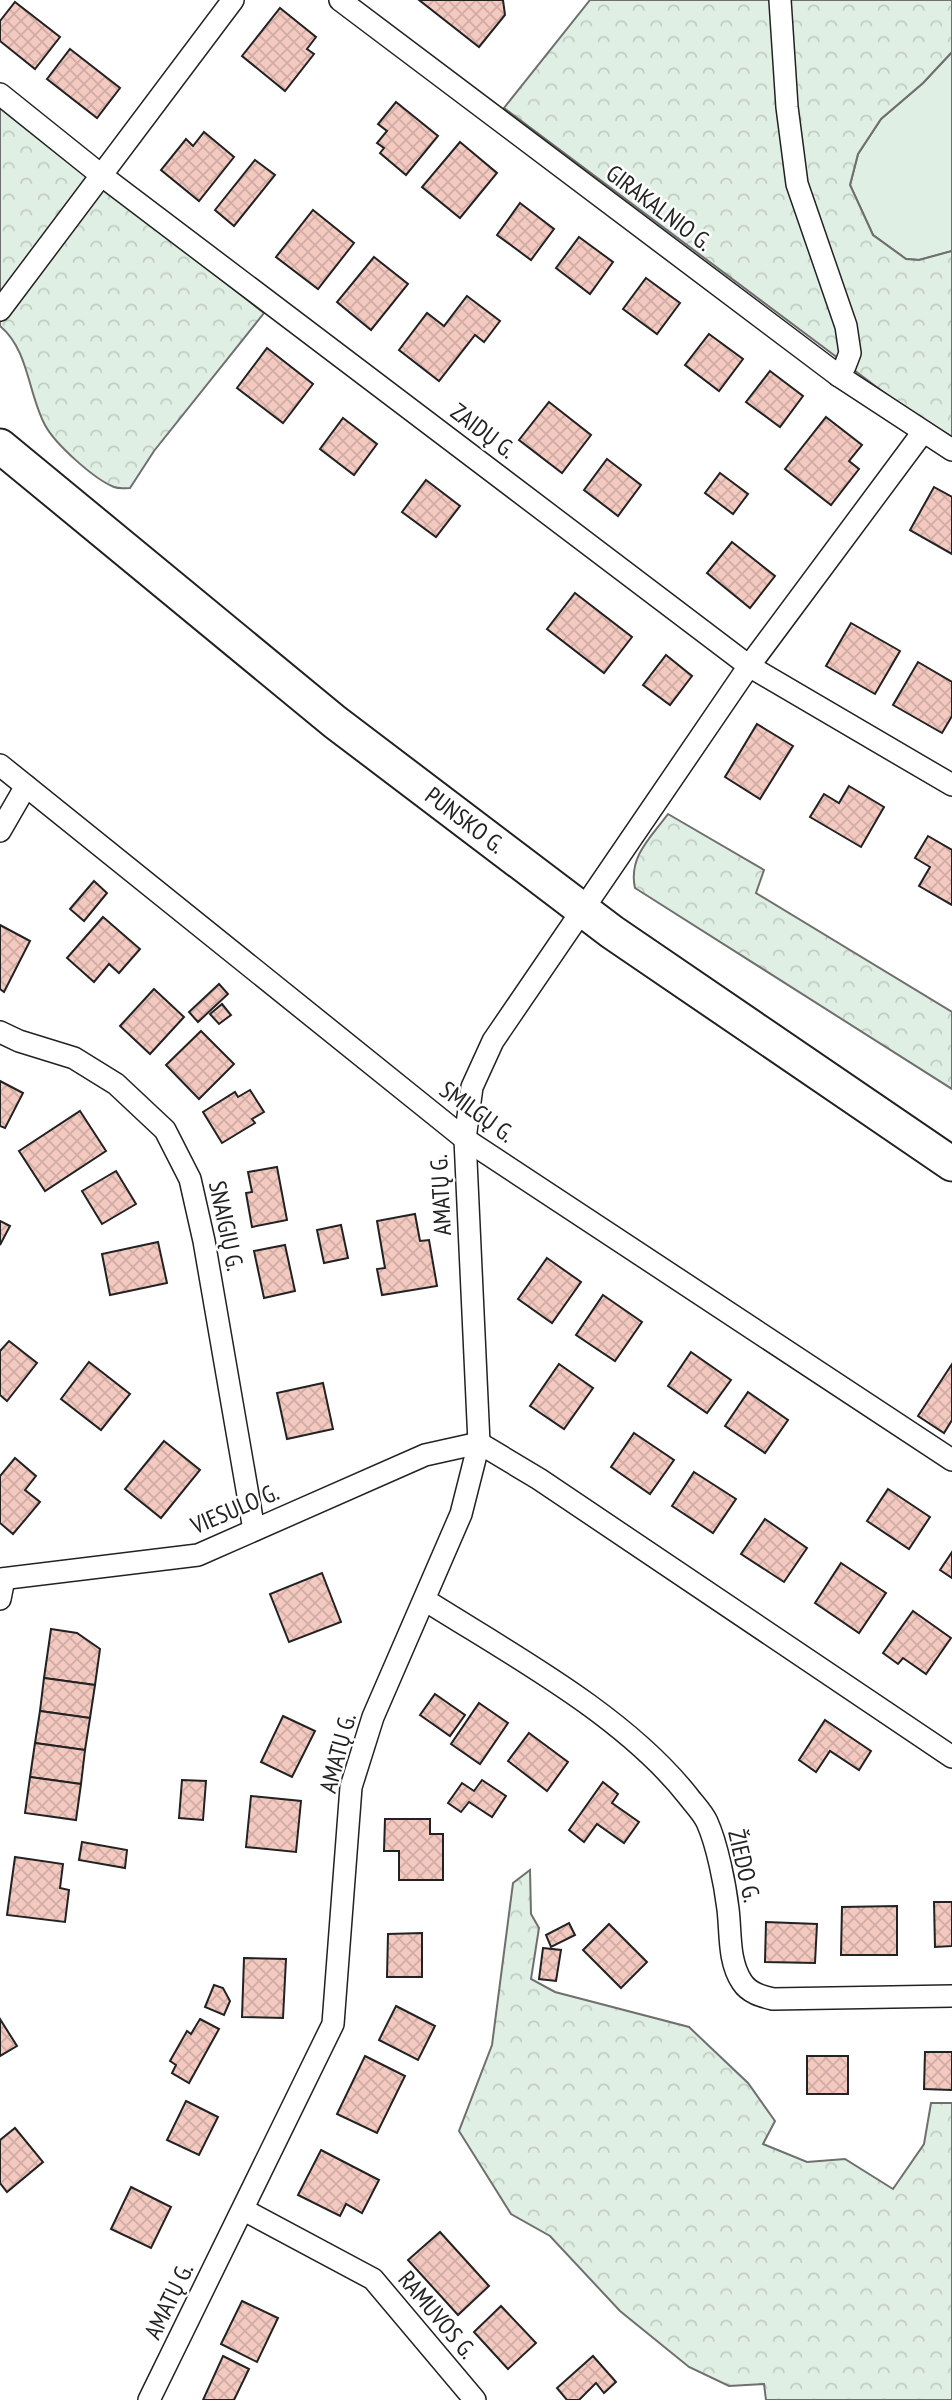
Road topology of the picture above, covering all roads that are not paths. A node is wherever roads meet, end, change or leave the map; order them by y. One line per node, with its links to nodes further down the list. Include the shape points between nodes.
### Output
1 (233, 0): 5 (street)
2 (340, 0): 7 (street, GIRAKALNIO G.)
3 (780, 0): 7 (street, via 797,184 846,326 850,353)
4 (0, 94): 5 (street, ZAIDŲ G.)
5 (101, 175): 6 (street); 11 (street, ZAIDŲ G.)
6 (0, 310)
7 (839, 376): 8 (street, GIRAKALNIO G.)
8 (923, 432): 10 (street, GIRAKALNIO G.); 11 (street, AMATŲ G.)
9 (0, 446): 16 (main road, PUNSKO G., via 335,722)
10 (952, 450)
11 (749, 666): 13 (street, ZAIDŲ G.); 16 (street, AMATŲ G.)
12 (0, 765): 14 (street, SMILGŲ G.)
13 (952, 785)
14 (26, 786): 15 (street); 18 (street, SMILGŲ G.)
15 (0, 831)
16 (583, 911): 18 (street, AMATŲ G., via 493,1041 472,1087); 19 (main road, PUNSKO G.)
17 (0, 1032): 22 (street, SNAIGIŲ G., via 74,1058 116,1084 165,1130 190,1179)
18 (465, 1139): 20 (street, AMATŲ G.); 21 (street, SMILGŲ G.)
19 (952, 1164)
20 (479, 1443): 22 (street, VIESULO G., via 425,1455); 24 (street, AMATŲ G., via 461,1514); 25 (street)
21 (952, 1460)
22 (254, 1531): 23 (street, VIESULO G., via 198,1555)
23 (1, 1586)
24 (425, 1600): 26 (street, ŽIEDO G., via 614,1724 671,1776 706,1820 728,1907 734,1966 754,1994 773,1999); 27 (street, AMATŲ G., via 373,1717 352,1787 333,2024)
25 (952, 1757)
26 (952, 1996)
27 (244, 2210): 28 (street, AMATŲ G.); 29 (street, RAMUVOS G., via 373,2279)
28 (149, 2400)
29 (475, 2400)

